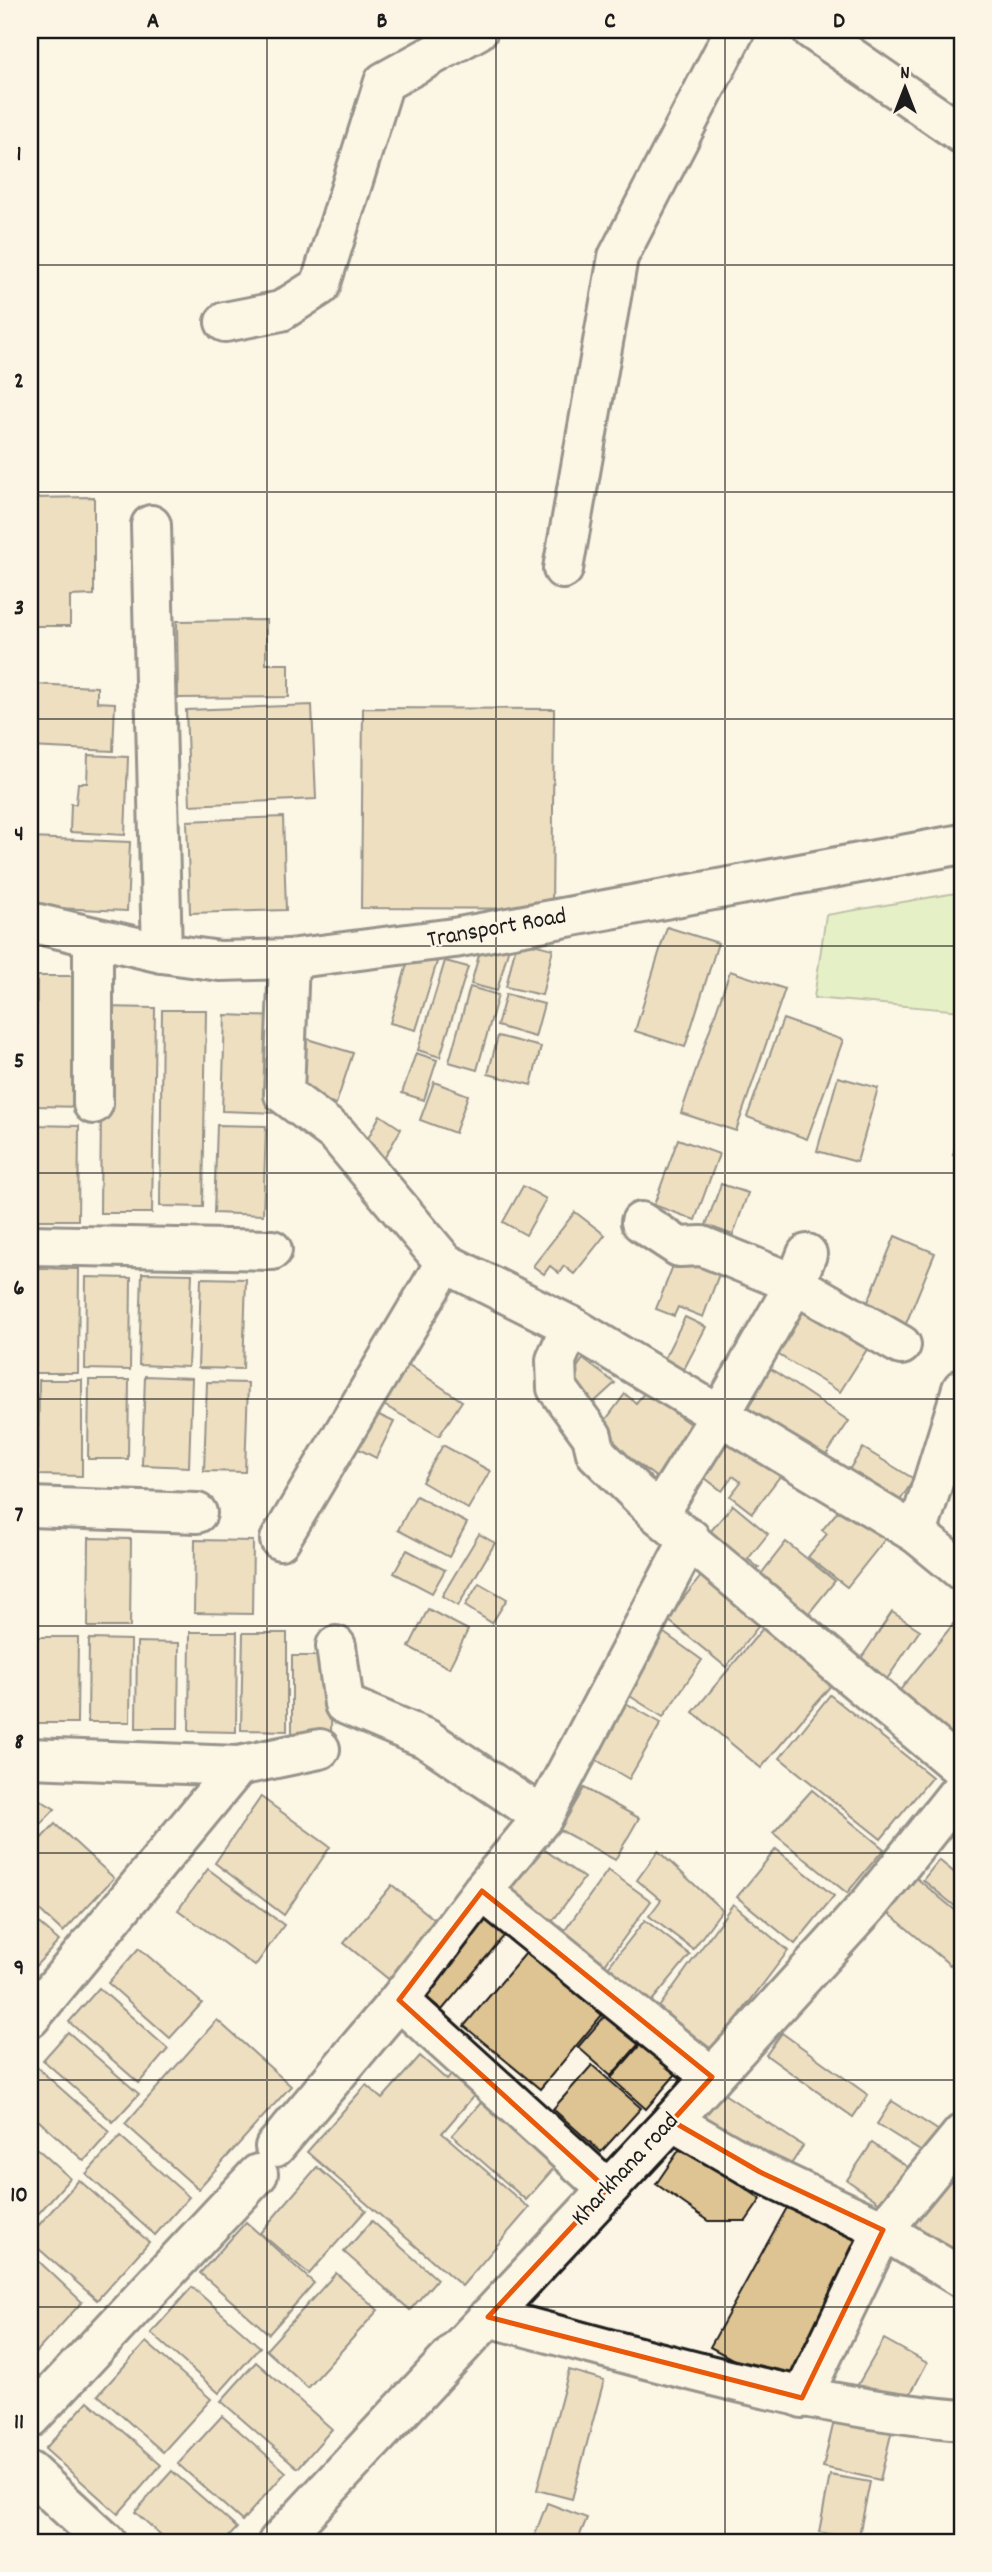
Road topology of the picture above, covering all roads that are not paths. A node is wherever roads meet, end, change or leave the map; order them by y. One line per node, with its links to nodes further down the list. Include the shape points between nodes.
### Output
1 (478, 30): 5 (street, via 384,82 320,286 281,311)
2 (735, 30): 7 (street, via 618,257)
3 (812, 30): 4 (street)
4 (962, 134)
5 (225, 323)
6 (150, 525): 11 (street)
7 (564, 569)
8 (962, 844): 12 (street, Transport Road, via 454,938)
9 (30, 922): 10 (street, Transport Road)
10 (93, 938): 11 (street, Transport Road); 13 (street)
11 (163, 953): 12 (street, Transport Road, via 220,961)
12 (289, 959): 17 (street, via 284,1094 337,1134)
13 (93, 1104)
14 (641, 1222): 18 (street, via 679,1247 702,1247)
15 (30, 1245): 16 (street)
16 (272, 1250)
17 (445, 1263): 19 (street); 28 (street)
18 (801, 1269): 20 (street); 22 (street)
19 (571, 1326): 22 (street); 25 (street, via 556,1360 558,1388 592,1436 596,1453)
20 (901, 1345)
21 (962, 1389): 26 (street)
22 (719, 1417): 25 (street); 26 (street)
23 (30, 1507): 24 (street)
24 (197, 1513)
25 (659, 1514): 27 (street)
26 (917, 1534): 29 (street)
27 (690, 1538): 34 (street); 36 (street)
28 (280, 1540)
29 (962, 1571)
30 (336, 1646): 36 (street, via 344,1704 427,1739)
31 (320, 1749): 33 (street)
32 (30, 1758): 33 (street)
33 (238, 1766): 39 (street)
34 (962, 1769)
35 (962, 1788): 40 (street, Kharkhana road, via 871,1902)
36 (543, 1817): 37 (street)
37 (482, 1891): 38 (street); 40 (street)
38 (399, 2000): 43 (street); 48 (street, via 266,2160)
39 (30, 2018)
40 (712, 2077): 41 (street, Kharkhana road)
41 (672, 2121): 43 (street, Kharkhana road); 44 (street, via 760,2172)
42 (962, 2134): 44 (street)
43 (607, 2189): 46 (street, Kharkhana road)
44 (883, 2230): 45 (street); 47 (street)
45 (962, 2278)
46 (488, 2317): 47 (street); 52 (street, Kharkhana road)
47 (802, 2398): 49 (street)
48 (30, 2417)
49 (962, 2420)
50 (30, 2472): 51 (street)
51 (106, 2542)
52 (278, 2542)

